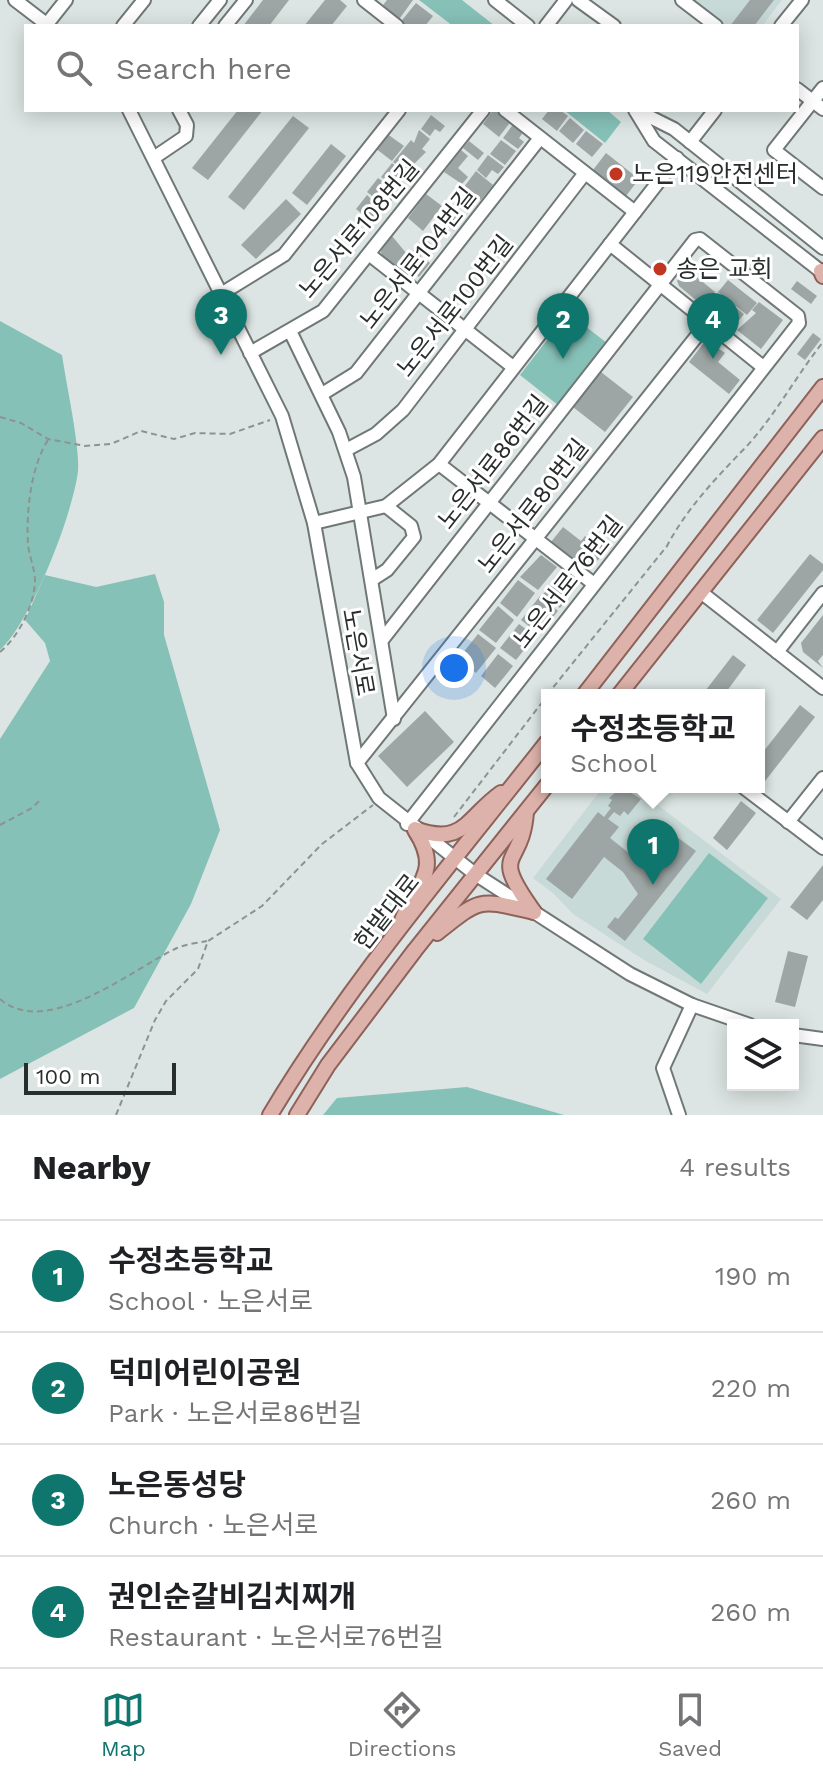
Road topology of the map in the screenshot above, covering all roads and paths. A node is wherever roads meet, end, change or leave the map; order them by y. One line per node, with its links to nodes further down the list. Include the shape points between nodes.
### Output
1 (15, 0): 12 (street)
2 (66, 0): 13 (street)
3 (144, 0): 14 (street)
4 (220, 0): 15 (street)
5 (246, 0): 16 (street)
6 (364, 0): 17 (street)
7 (495, 0): 18 (street)
8 (566, 0): 19 (street)
9 (578, 0): 20 (street)
10 (682, 0): 21 (street)
11 (802, 0): 22 (street)
12 (47, 24)
13 (49, 24)
14 (125, 24)
15 (201, 24)
16 (227, 24)
17 (394, 24)
18 (525, 24)
19 (548, 24)
20 (611, 24)
21 (711, 24)
22 (783, 24)
23 (823, 88): 25 (street)
24 (799, 91): 25 (street)
25 (818, 105): 39 (street, via 774,150)
26 (130, 112): 36 (street, 노은서로)
27 (180, 112): 36 (street, via 186,136)
28 (397, 112): 48 (street, via 284,255)
29 (481, 112): 44 (street, 노은서로108번길)
30 (508, 112): 34 (street)
31 (636, 112): 37 (street, via 654,141)
32 (638, 112): 35 (street)
33 (713, 112): 35 (street)
34 (540, 138): 38 (street); 47 (street, 노은서로104번길)
35 (690, 142): 43 (street)
36 (155, 157): 48 (street, 노은서로)
37 (677, 158): 40 (street); 45 (street)
38 (585, 173): 40 (street); 50 (street, 노은서로100번길)
39 (823, 188)
40 (635, 212): 42 (street)
41 (700, 239): 46 (street, 노은서로86번길); 55 (street, 노은서로76번길, via 798,316 799,323)
42 (610, 244): 46 (street); 54 (street)
43 (823, 248)
44 (370, 255): 47 (street); 51 (street, 노은서로108번길, via 323,311)
45 (822, 273)
46 (661, 284): 49 (street); 64 (street, 노은서로86번길)
47 (419, 293): 50 (street); 57 (street, 노은서로104번길, via 356,373)
48 (221, 294): 53 (street, 노은서로)
49 (708, 322): 55 (street); 68 (street, 노은서로80번길)
50 (465, 329): 54 (street); 62 (street, 노은서로100번길, via 394,420)
51 (291, 333): 53 (street, 노은서로108번길); 57 (street)
52 (823, 342): 77 (path)
53 (250, 353): 58 (street, 노은서로)
54 (513, 367): 63 (street)
55 (763, 367): 70 (street, 노은서로76번길)
56 (823, 387): 78 (main road)
57 (322, 394): 62 (street)
58 (282, 416): 61 (path, via 230,434 195,433 174,439 141,431 111,444 85,446); 67 (street, 노은서로)
59 (0, 417): 61 (path)
60 (823, 438): 71 (main road)
61 (48, 439): 74 (path, via 39,454 33,493 28,543 35,578 30,608)
62 (346, 450): 66 (street)
63 (439, 464): 64 (street); 65 (street)
64 (490, 502): 68 (street); 73 (street, 노은서로86번길)
65 (386, 506): 66 (street); 69 (street, via 411,526 414,537)
66 (360, 515): 67 (street); 69 (street)
67 (314, 523): 83 (street, 노은서로)
68 (535, 538): 70 (street); 81 (street, 노은서로80번길)
69 (373, 579): 73 (street)
70 (594, 584): 94 (street, 노은서로76번길)
71 (702, 593): 75 (street); 79 (main road)
72 (823, 593): 75 (street)
73 (382, 640): 81 (street)
74 (0, 652)
75 (777, 652): 76 (street)
76 (823, 688)
77 (552, 689)
78 (589, 689)
79 (624, 689)
80 (541, 708): 91 (path)
81 (394, 719): 83 (street, 노은서로80번길)
82 (541, 750): 85 (main road, 한밭대로)
83 (357, 763): 88 (street, 노은서로)
84 (823, 778): 92 (street)
85 (515, 783): 94 (main road, via 487,802 463,829 441,836); 96 (main road, 한밭대로)
86 (541, 792): 90 (main road, 한밭대로)
87 (751, 793): 92 (street)
88 (379, 798): 94 (street, 노은서로); 100 (path, via 298,866 262,906)
89 (41, 799): 93 (path)
90 (526, 810): 97 (main road, 한밭대로); 98 (main road, via 525,828 508,871)
91 (451, 821)
92 (788, 822): 95 (street)
93 (0, 825)
94 (411, 826): 96 (street, 노은서로); 99 (main road, via 428,856 427,872)
95 (823, 848)
96 (456, 860): 97 (street, 노은서로); 99 (main road, 한밭대로)
97 (475, 874): 98 (street, 노은서로); 101 (main road, 한밭대로)
98 (534, 912): 101 (main road, via 479,902 469,905); 103 (street, 노은서로, via 630,974)
99 (397, 934): 108 (main road, 한밭대로, via 298,1067)
100 (208, 941): 102 (path, via 178,948 92,997 28,1009 11,1009); 107 (path, via 198,969 155,1020)
101 (415, 950): 109 (main road, 한밭대로)
102 (0, 999)
103 (692, 1005): 104 (street, 노은서로); 110 (street, via 663,1068)
104 (733, 1019)
105 (799, 1036): 106 (street)
106 (823, 1039)
107 (116, 1115)
108 (270, 1115)
109 (297, 1115)
110 (679, 1115)

